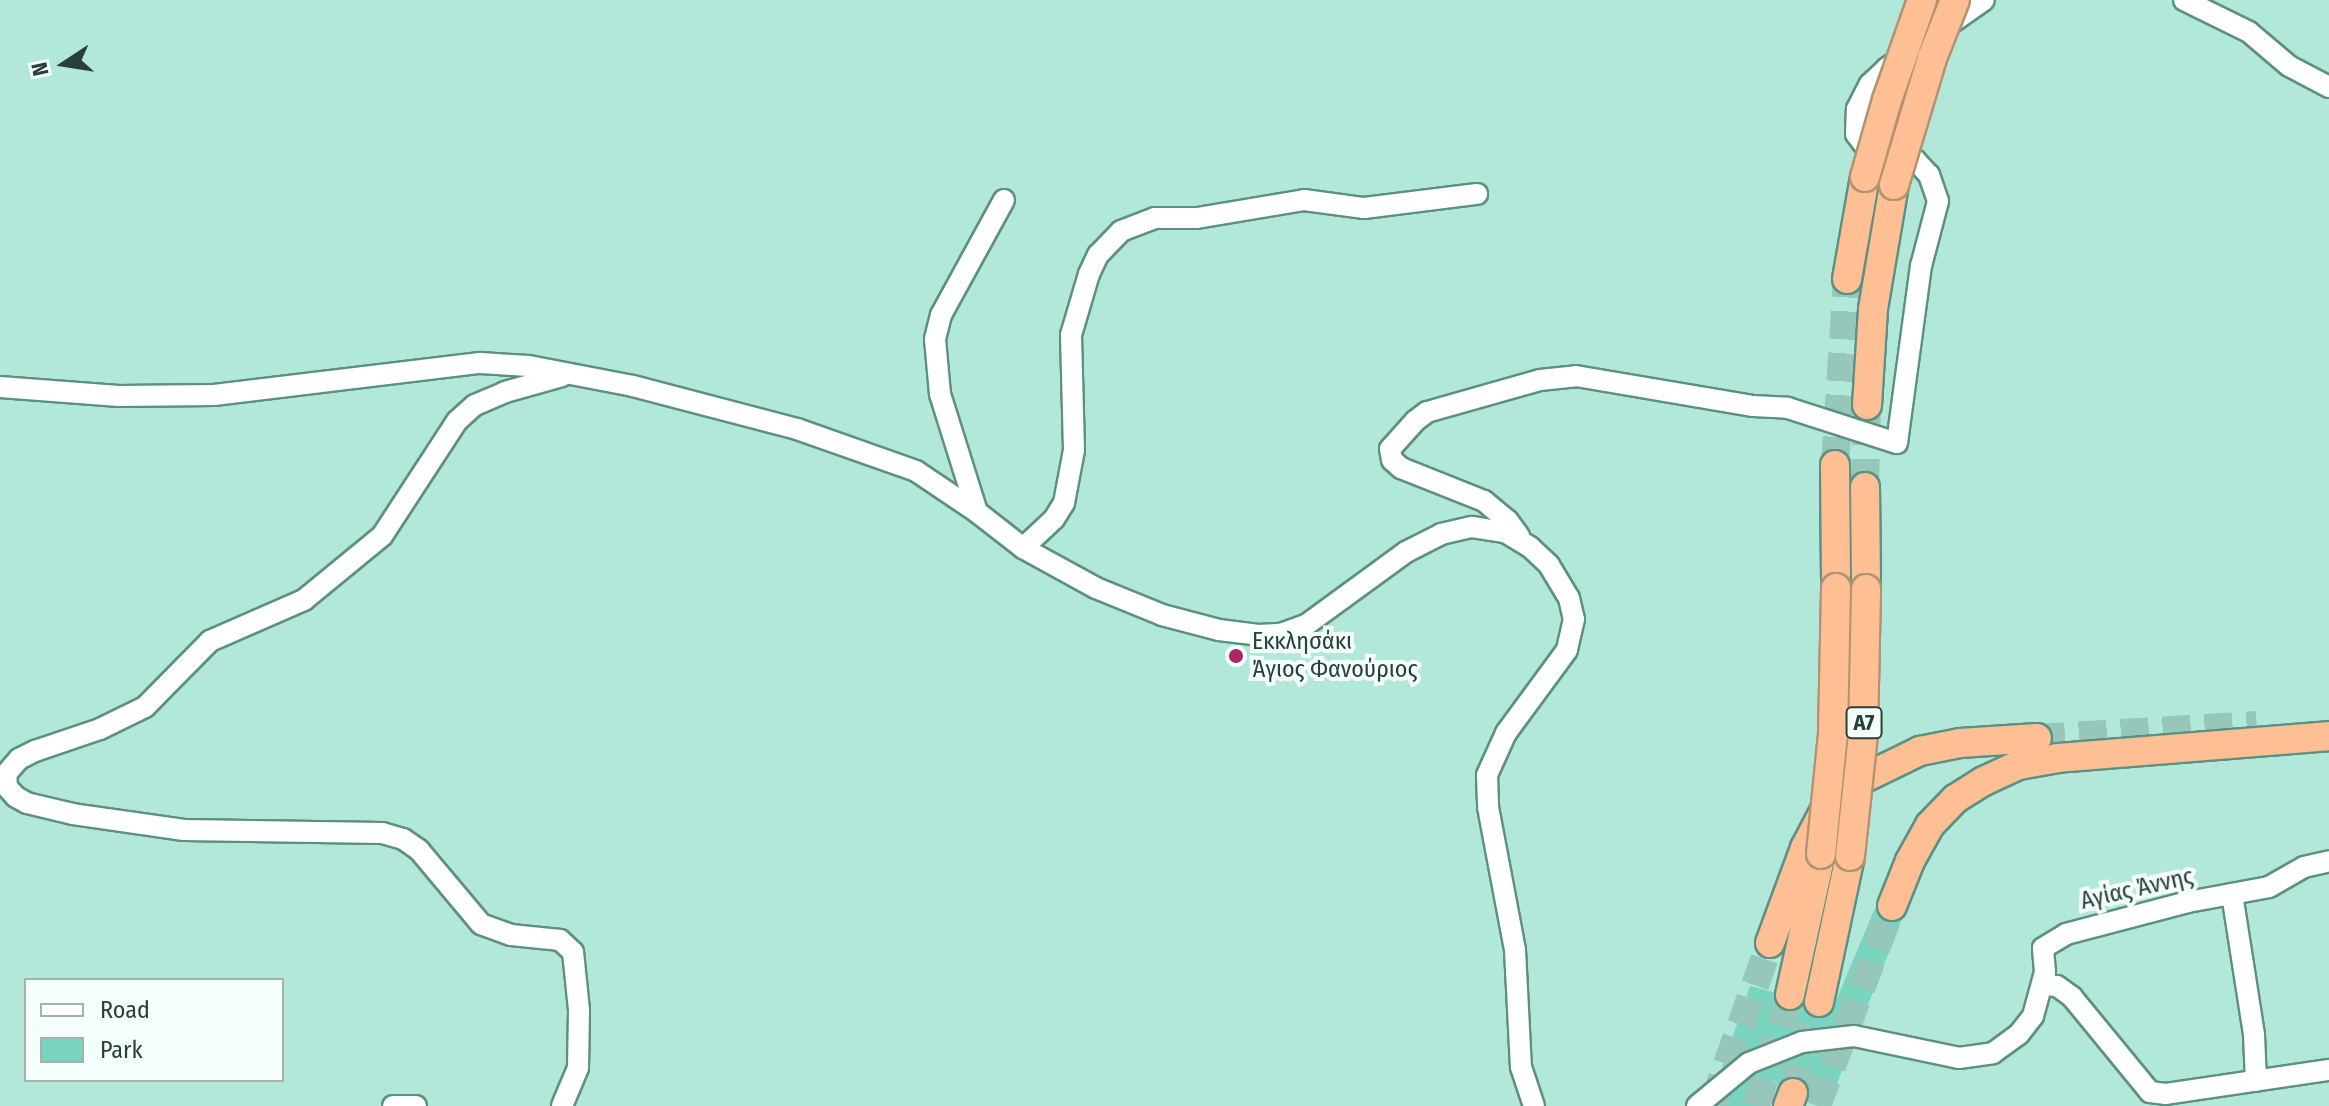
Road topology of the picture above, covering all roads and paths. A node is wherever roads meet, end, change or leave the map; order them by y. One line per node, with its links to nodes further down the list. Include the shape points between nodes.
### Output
1 (1922, 0): 8 (highway, bridge, via 1865,177)
2 (1955, 0): 11 (highway, bridge, via 1894,185 1873,309)
3 (1984, 0): 15 (street, via 1887,68 1870,84 1857,109 1856,134 1863,143 1915,160 1929,175 1938,201 1921,266 1897,443 1788,408 1576,376 1540,380 1427,412 1415,421 1390,449 1392,460 1484,501 1508,521)
4 (2184, 0): 5 (street, via 2249,32 2289,66)
5 (2329, 87)
6 (1477, 194): 16 (street, via 1364,208 1304,200 1197,218 1155,218 1121,231 1098,255 1071,335 1074,450 1064,503)
7 (1004, 200): 14 (street, via 941,315 935,339 940,394)
8 (1847, 279)
9 (566, 375): 10 (street, via 480,363 214,395 119,396); 14 (street, via 633,386 797,429 916,471); 33 (street, via 475,405 457,421 382,536 304,600 210,641 145,707 35,751 6,774 7,787 16,797 73,814 184,830 359,832 403,839 419,850 481,924 511,935 560,940 573,952 578,1068)
10 (0, 387)
11 (1867, 405)
12 (1835, 465): 26 (highway, Α7, bridge, via 1833,733 1821,854)
13 (1865, 487): 27 (highway, Α7, bridge, via 1863,734 1850,856)
14 (977, 512): 16 (street)
15 (1520, 540): 16 (street, via 1493,528 1441,534 1406,552 1306,625 1271,636 1162,615 1096,588); 34 (street, via 1558,577 1574,619 1567,650 1506,733 1487,775 1488,807 1515,950 1521,1067)
16 (1023, 548)
17 (2329, 724): 18 (highway)
18 (2257, 725)
19 (2329, 736): 23 (highway, via 2019,765 1955,799 1930,825)
20 (2037, 738): 24 (highway, via 1920,751 1844,788 1828,804 1805,848)
21 (2329, 861): 22 (street, Αγίας Άννης, via 2304,867 2269,887)
22 (2232, 894): 25 (street, Αγίας Άννης, via 2066,934 2043,948); 29 (street)
23 (1892, 906)
24 (1770, 943)
25 (2043, 985): 30 (street, via 2057,986 2072,997 2150,1092); 35 (street, Αγίας Άννης, via 2033,1016 2000,1049 1970,1059 1854,1036 1802,1042 1749,1063)
26 (1790, 995)
27 (1819, 1002)
28 (2329, 1070): 29 (street)
29 (2256, 1081): 30 (street)
30 (2197, 1098)
31 (393, 1106): 32 (street)
32 (416, 1106)
33 (562, 1106)
34 (1534, 1106)
35 (1697, 1106)

